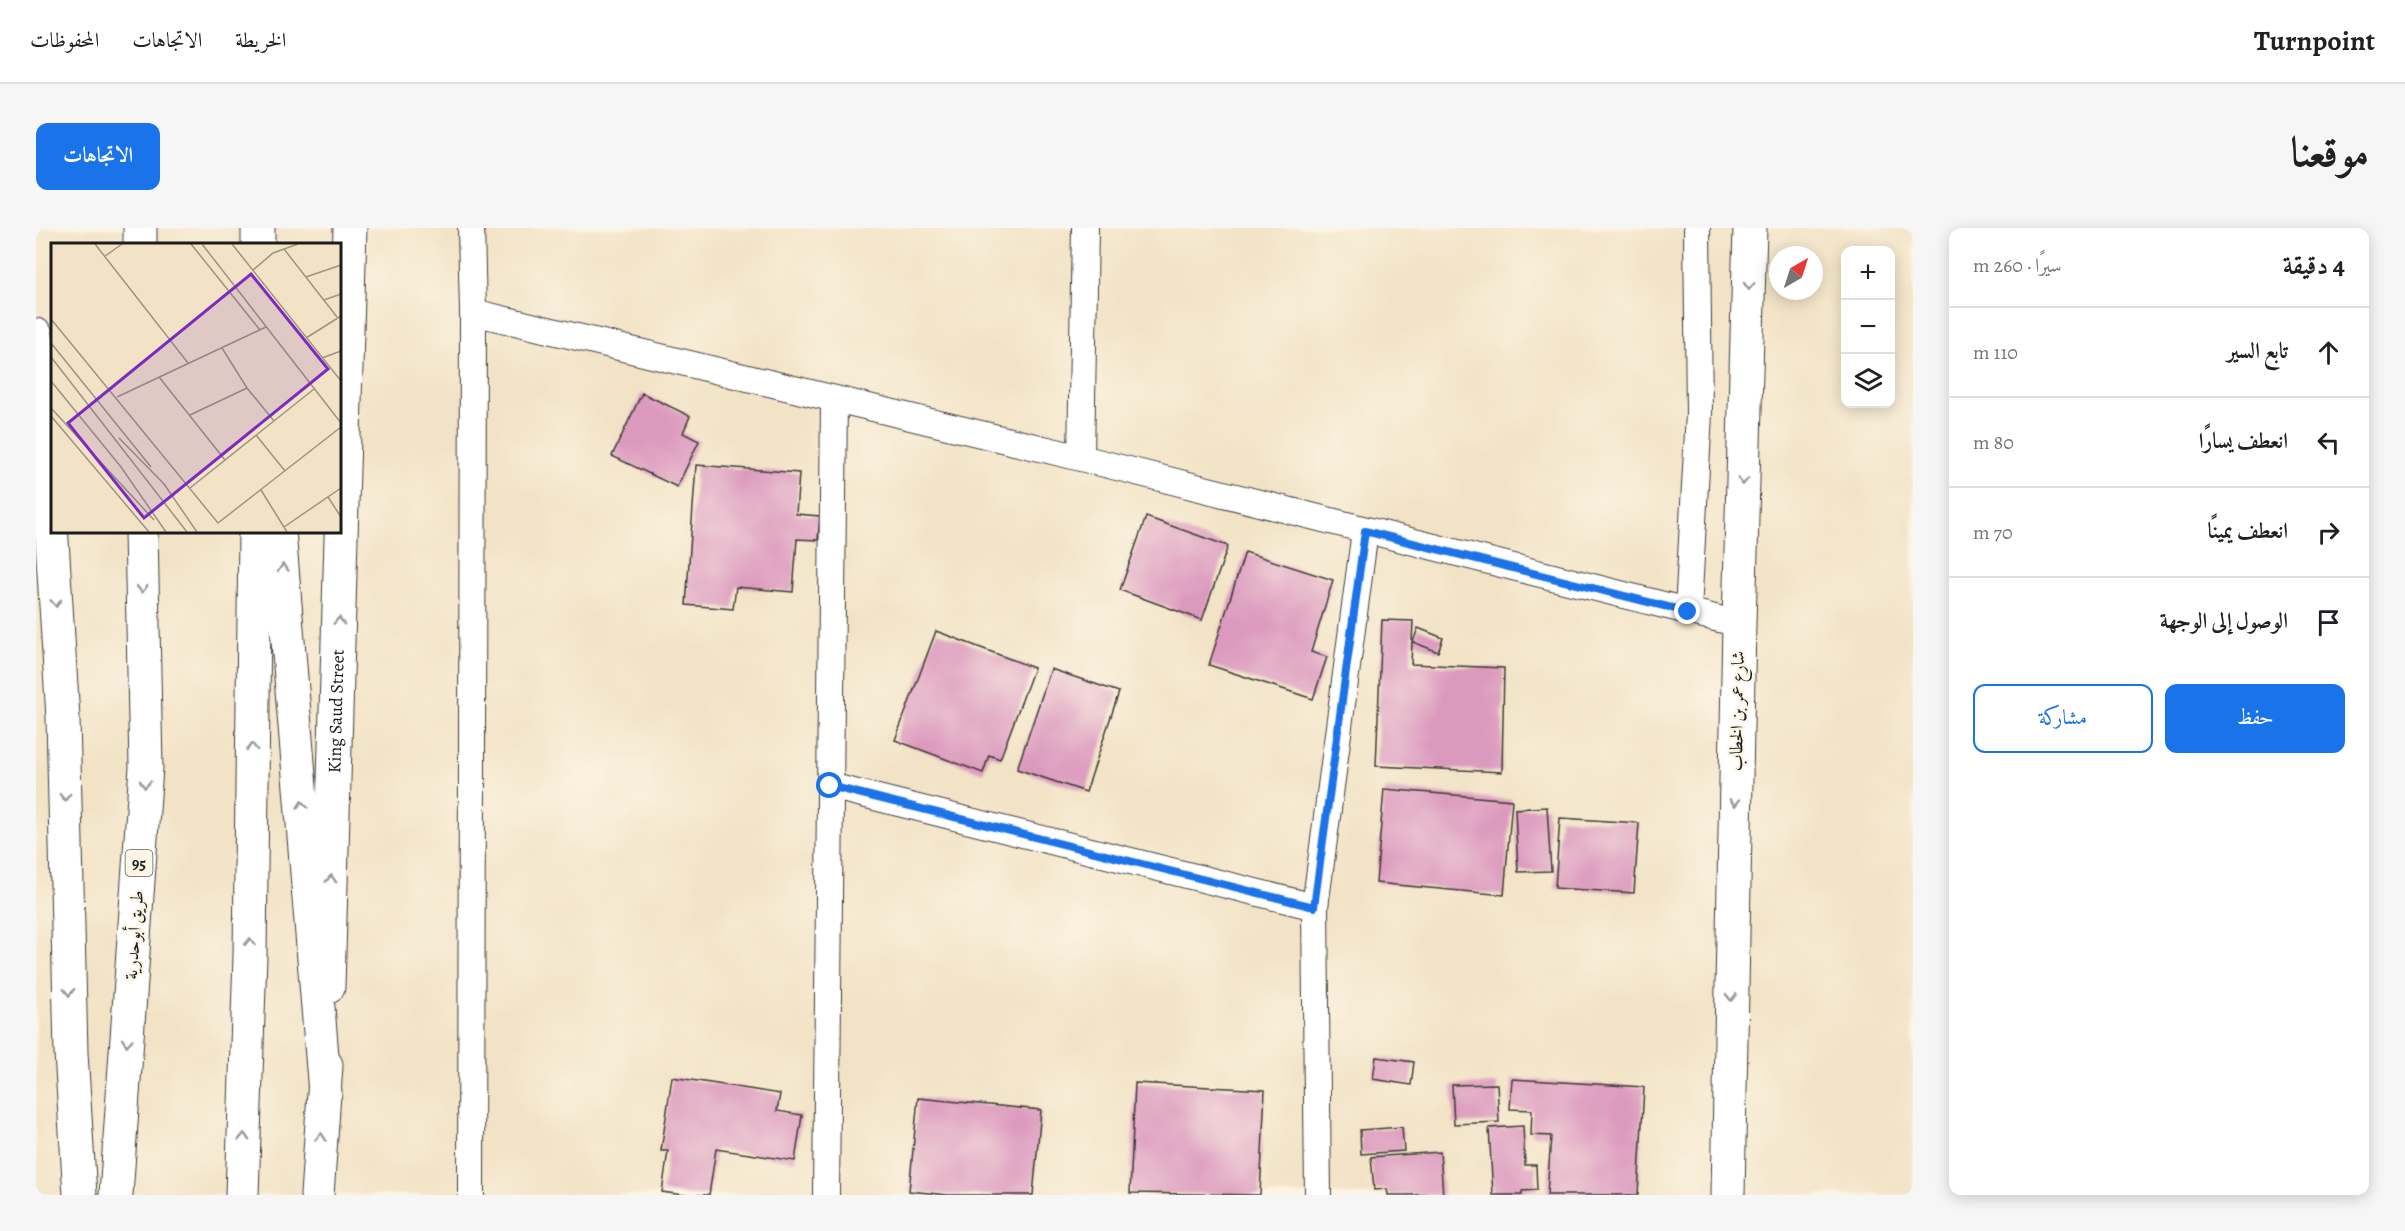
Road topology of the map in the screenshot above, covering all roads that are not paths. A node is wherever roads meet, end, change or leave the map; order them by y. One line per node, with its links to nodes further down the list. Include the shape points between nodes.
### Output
1 (350, 228): 20 (main road, King Saud Street, one-way to 1)
2 (471, 228): 6 (street)
3 (1085, 228): 9 (street)
4 (1697, 228): 16 (street, via 1699,414)
5 (1750, 228): 17 (main road, شارع عمر بن الخطاب, one-way to 17)
6 (473, 312): 8 (street); 25 (street)
7 (36, 335): 10 (main road, one-way to 10)
8 (834, 399): 9 (street); 18 (street)
9 (1081, 458): 11 (street)
10 (51, 525)
11 (1365, 531): 16 (street); 19 (street)
12 (51, 532): 21 (main road, one-way to 21, via 63,718 71,1053)
13 (141, 532): 22 (main road, طريق أبوحدرية / 95, one-way to 22, via 146,767)
14 (255, 532): 23 (main road, one-way to 14, via 250,956)
15 (279, 532): 20 (main road, one-way to 15)
16 (1688, 612): 17 (street)
17 (1738, 624): 28 (main road, شارع عمر بن الخطاب, one-way to 28)
18 (830, 786): 19 (street); 26 (street)
19 (1314, 907): 27 (street)
20 (325, 1093): 24 (main road, King Saud Street, one-way to 20)
21 (80, 1195)
22 (116, 1195)
23 (242, 1195)
24 (317, 1195)
25 (471, 1195)
26 (826, 1195)
27 (1318, 1195)
28 (1728, 1195)

